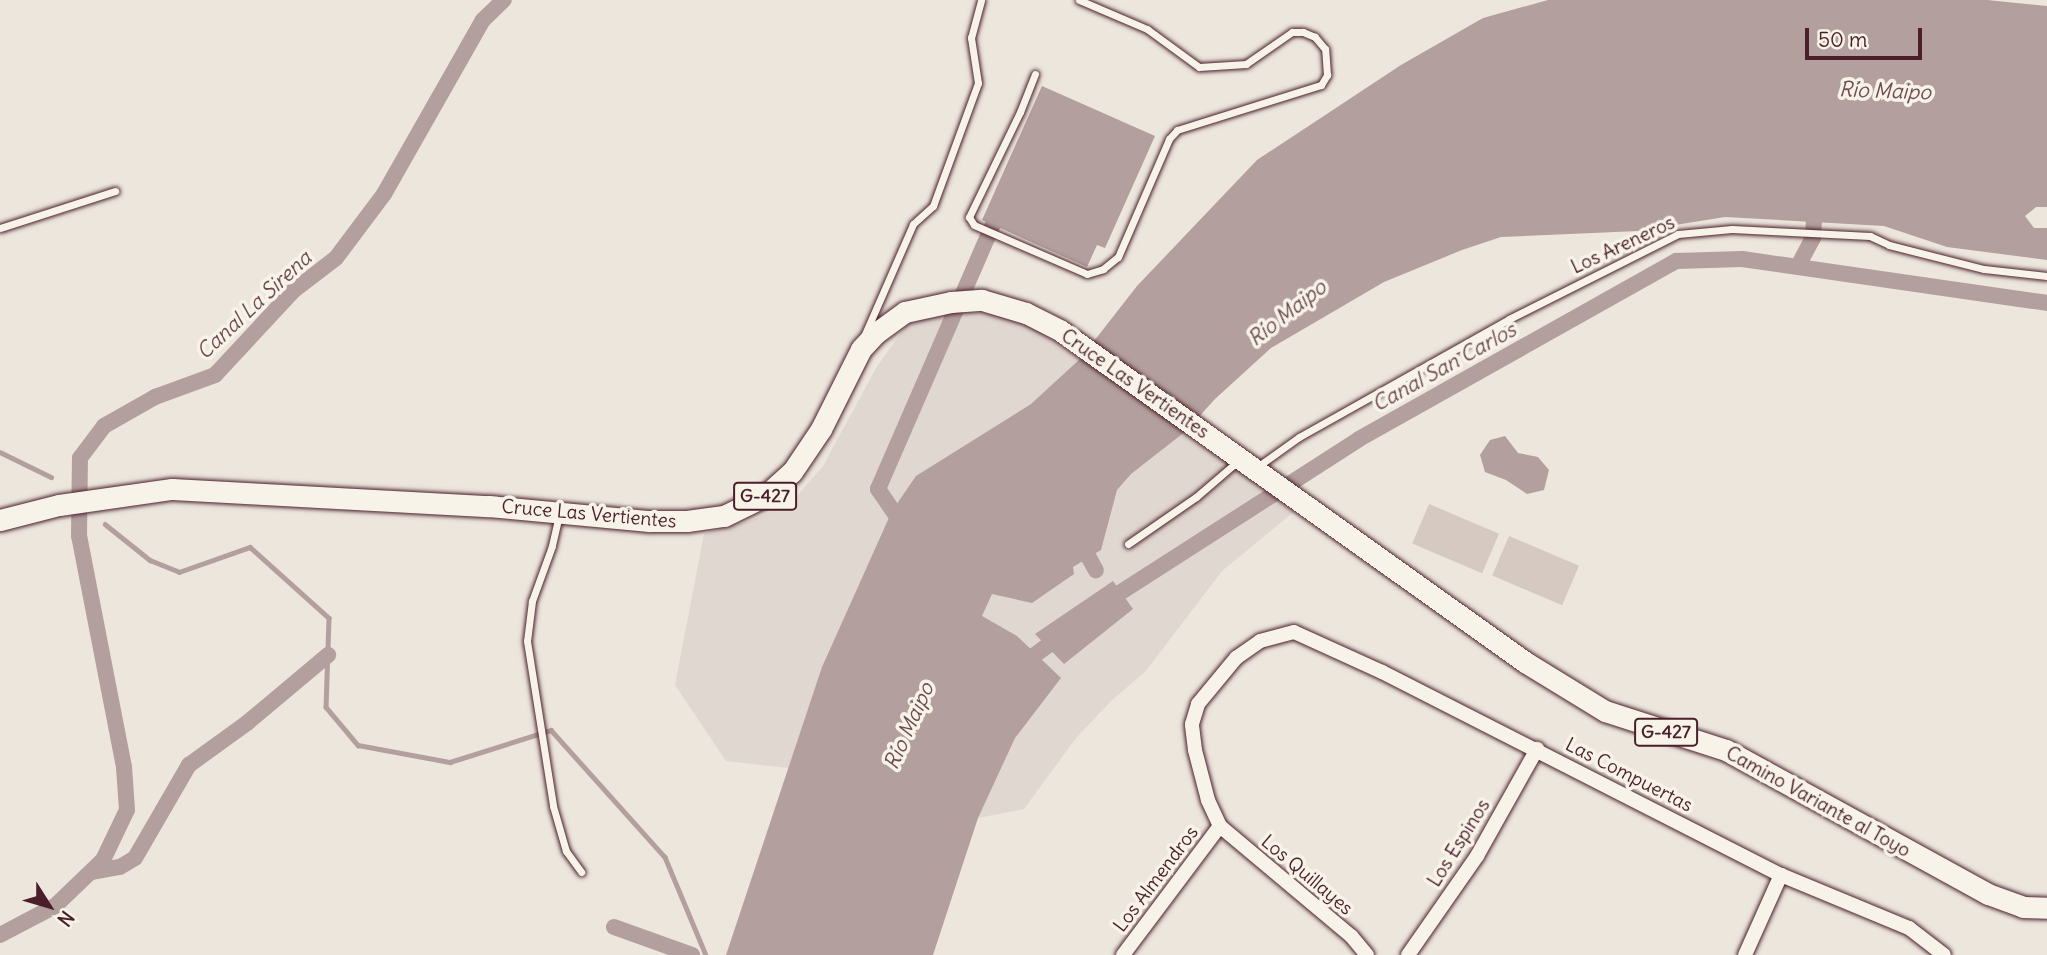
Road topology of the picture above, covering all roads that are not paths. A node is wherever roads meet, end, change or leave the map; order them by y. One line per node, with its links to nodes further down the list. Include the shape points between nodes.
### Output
1 (981, 0): 7 (lane, via 971,38 978,83 933,206 913,224 869,320)
2 (1079, 0): 3 (lane, via 1147,29 1199,67 1246,64 1292,32 1303,33 1315,37 1325,50 1327,75 1321,85 1177,130 1118,257 1087,274 974,225 968,217)
3 (1035, 74)
4 (115, 191): 5 (lane)
5 (0, 228)
6 (2047, 276): 8 (lane, Los Areneros, via 1984,269 1870,236 1732,229 1678,233 1509,319)
7 (861, 349): 8 (main road, Cruce Las Vertientes / G-427, via 905,312 982,300 1026,313 1077,342); 10 (main road, Cruce Las Vertientes / G-427, via 821,429 792,472 744,509 687,522)
8 (1251, 466): 9 (main road, Cruce Las Vertientes / G-427); 12 (lane, Los Areneros)
9 (1310, 508): 18 (main road, Camino Variante al Toyo / G-427, via 1525,662 1605,711 1726,750 1989,894 2023,907)
10 (560, 512): 11 (main road, Cruce Las Vertientes / G-427, via 198,489 147,491); 16 (lane, via 532,601 527,641 552,806 566,850)
11 (0, 520)
12 (1128, 544)
13 (1293, 632): 14 (street, Las Compuertas); 15 (street, Los Almendros, via 1260,641 1236,658 1198,704 1192,724 1195,750)
14 (1537, 749): 17 (street, Las Compuertas); 21 (street, Los Espinos, via 1477,856)
15 (1220, 826): 19 (street, Los Almendros); 20 (street, Los Quillayes, via 1351,936)
16 (581, 872)
17 (1781, 875): 22 (street); 23 (street, Las Compuertas, via 1909,928)
18 (2047, 908)
19 (1123, 955)
20 (1367, 955)
21 (1408, 955)
22 (1745, 955)
23 (1944, 955)

